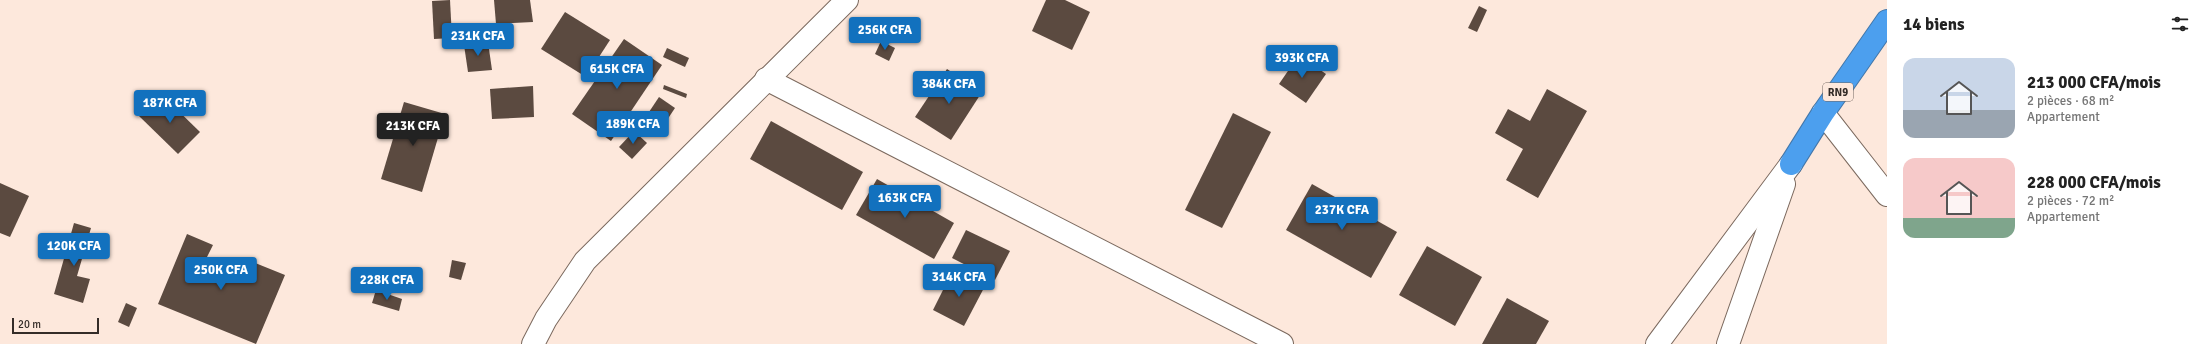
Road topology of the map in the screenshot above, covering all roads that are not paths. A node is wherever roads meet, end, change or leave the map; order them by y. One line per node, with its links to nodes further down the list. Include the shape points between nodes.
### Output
1 (847, 0): 3 (street)
2 (1887, 21): 4 (highway, RN9)
3 (766, 79): 7 (street, via 585,260 546,319); 8 (street)
4 (1823, 113): 5 (highway, RN9); 6 (street)
5 (1790, 164): 9 (street); 10 (street)
6 (1887, 195)
7 (533, 344)
8 (1282, 344)
9 (1657, 344)
10 (1728, 344)

